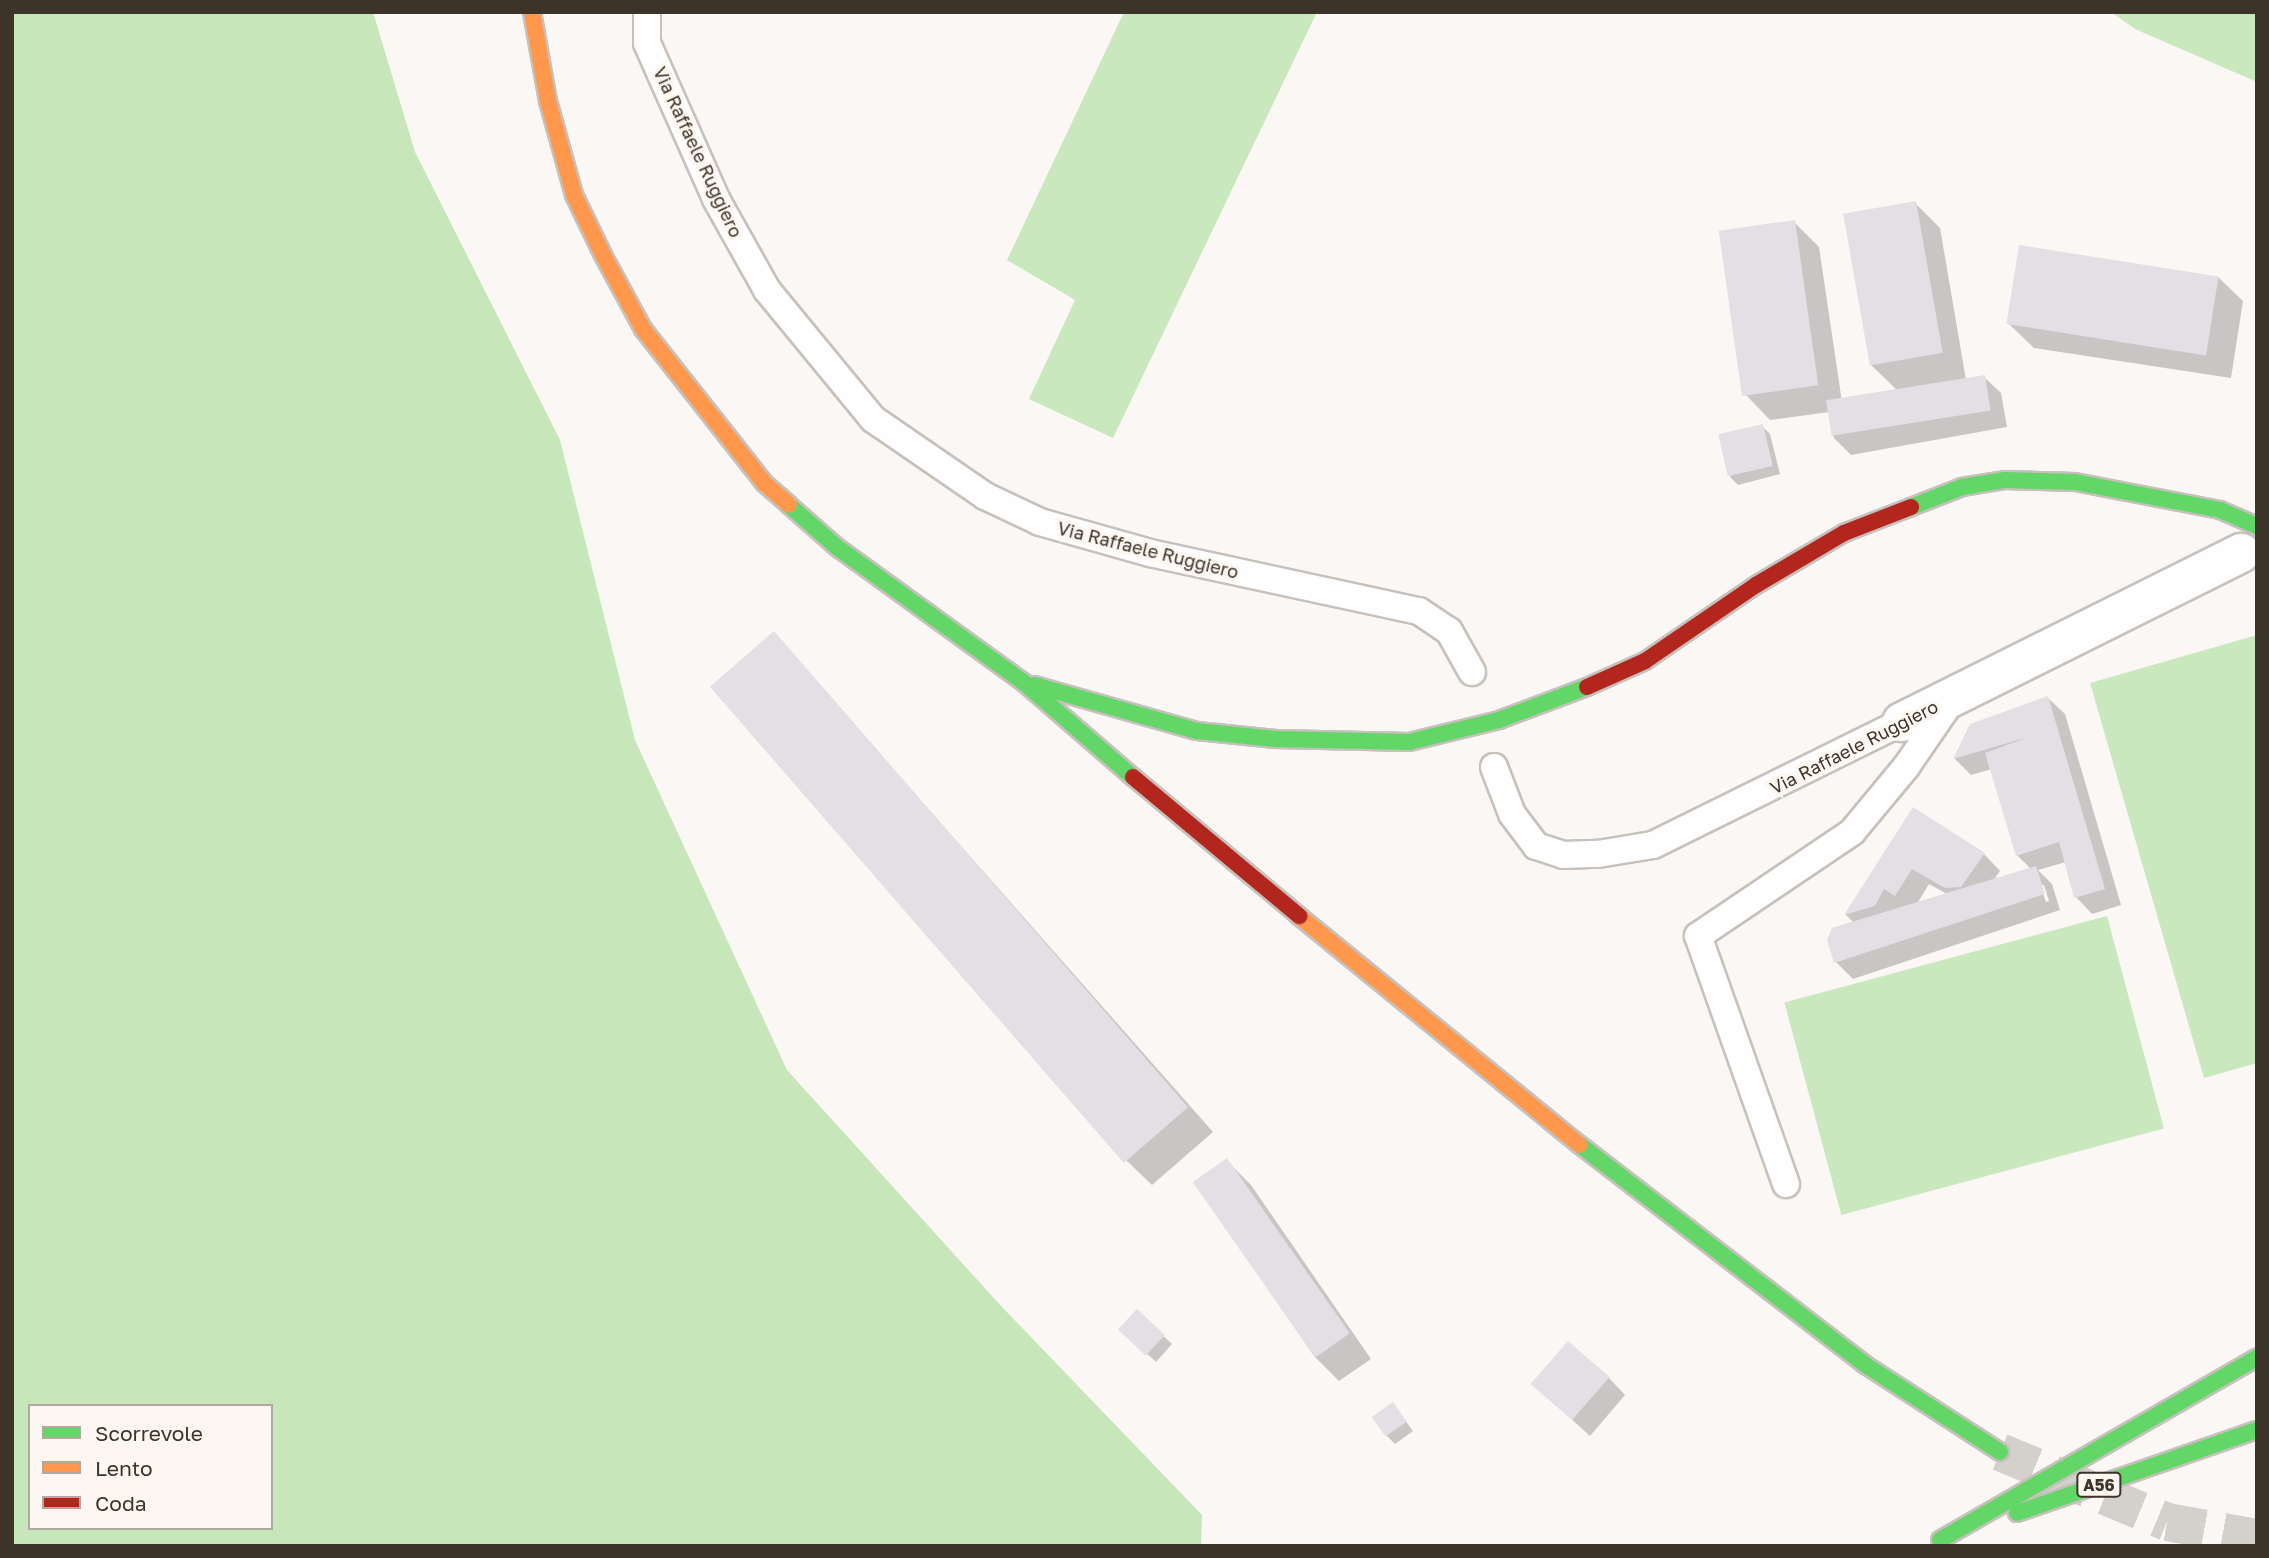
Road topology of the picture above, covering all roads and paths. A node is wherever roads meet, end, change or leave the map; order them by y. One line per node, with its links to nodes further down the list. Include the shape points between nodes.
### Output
1 (532, 12): 5 (highway, via 548,101 574,195 643,329 764,483 802,518)
2 (647, 12): 4 (lane, Via Raffaele Ruggiero, via 647,43 716,199 767,290 873,419 985,496 1040,522 1150,554 1419,611 1449,631)
3 (2249, 539): 5 (highway, via 2220,510 2116,488 2005,480 1962,486 1874,518 1756,585 1645,661 1554,701 1447,735 1409,742 1197,732); 6 (street, Via Raffaele Ruggiero)
4 (1472, 672)
5 (1022, 681): 12 (highway, via 1206,841 1579,1144 1864,1364)
6 (1954, 697): 7 (street, Via Raffaele Ruggiero); 9 (lane, via 1906,767 1852,832 1698,936)
7 (1902, 722): 8 (lane, Via Raffaele Ruggiero, via 1653,845 1598,855 1563,856 1536,846 1512,814)
8 (1494, 767)
9 (1786, 1184)
10 (2257, 1358): 13 (highway)
11 (2257, 1430): 13 (highway, A56)
12 (2000, 1452)
13 (1934, 1543)

